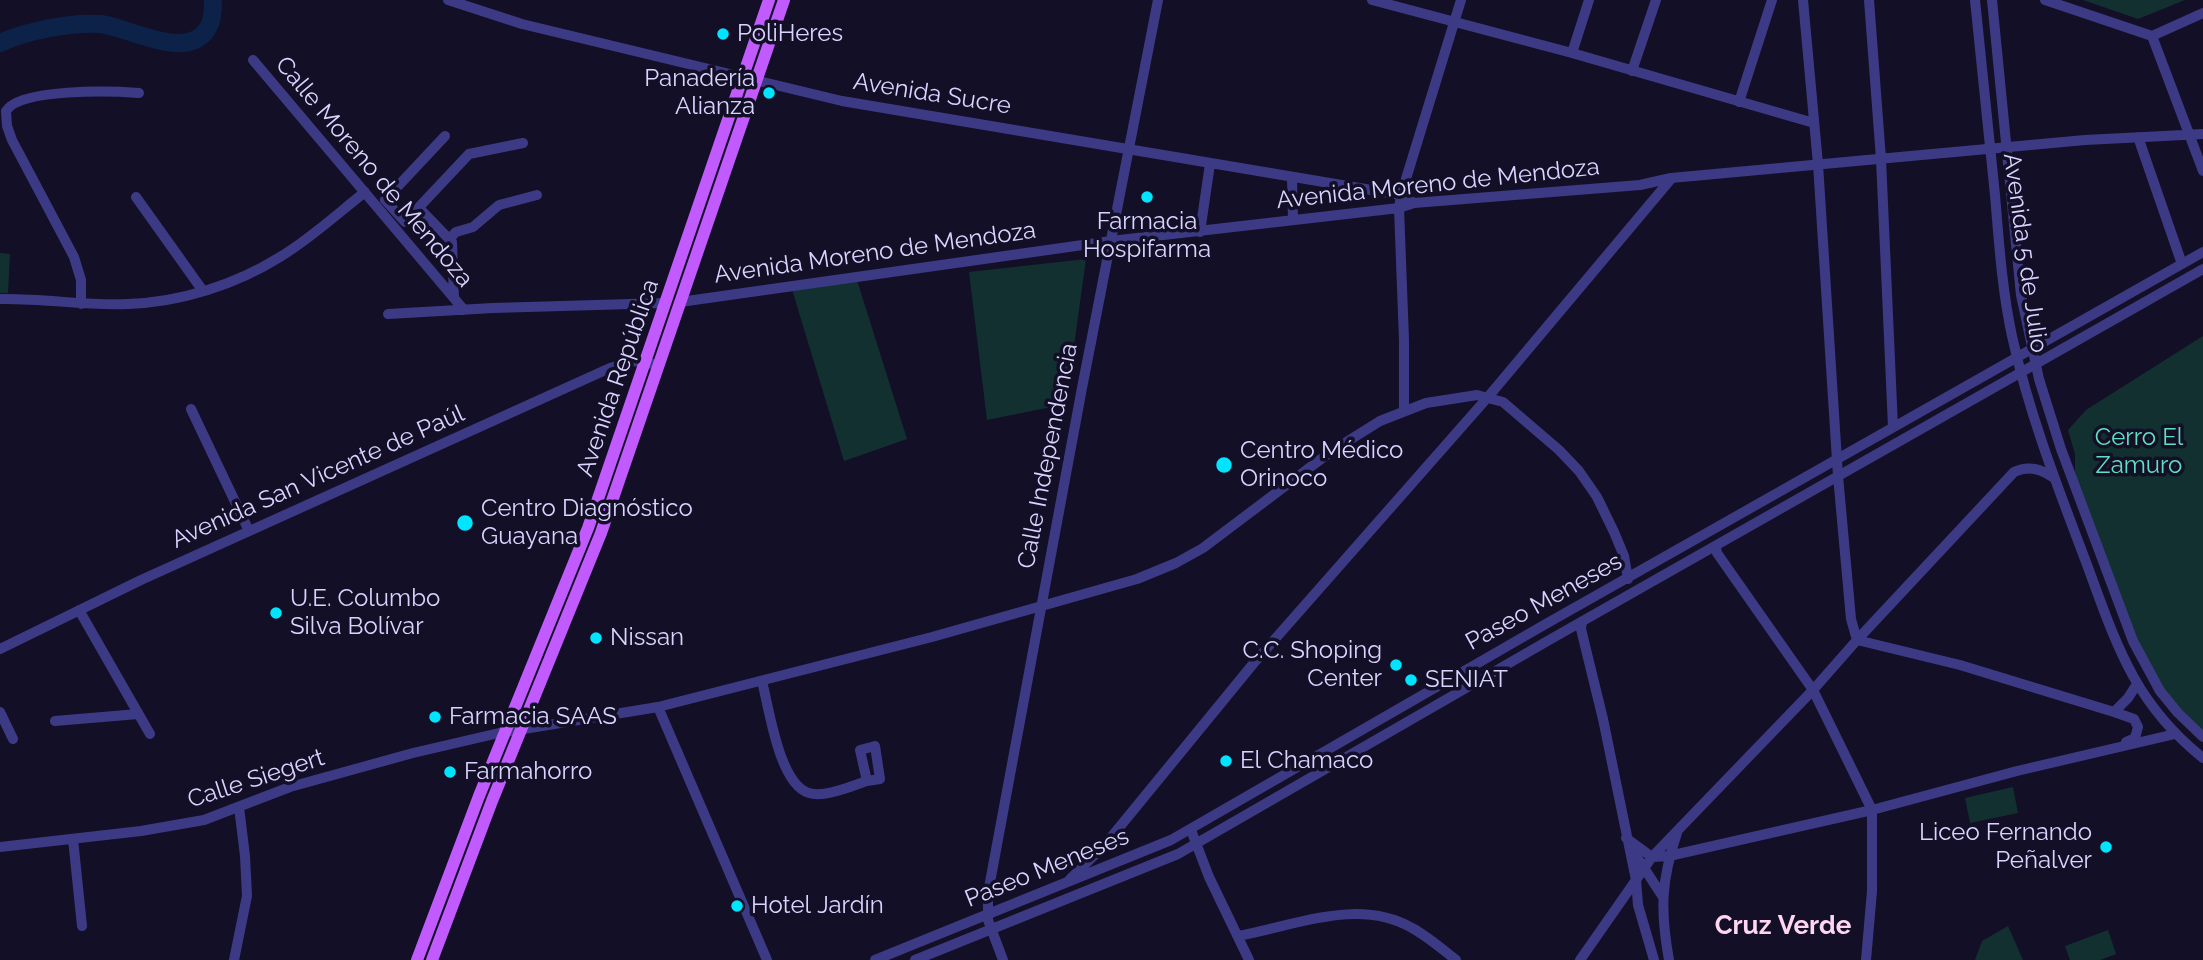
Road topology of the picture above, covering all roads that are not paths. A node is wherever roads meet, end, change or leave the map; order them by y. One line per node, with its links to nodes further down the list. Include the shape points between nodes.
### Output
1 (448, 0): 21 (street, Avenida Sucre, via 522,24)
2 (769, 0): 21 (main road, Avenida República)
3 (784, 0): 22 (main road, Avenida República)
4 (1158, 0): 31 (street, Calle Independencia)
5 (1372, 0): 16 (street)
6 (1461, 0): 16 (street)
7 (1590, 0): 18 (street)
8 (1656, 0): 20 (street)
9 (1772, 0): 24 (street)
10 (1802, 0): 25 (street)
11 (1869, 0): 34 (street)
12 (1975, 0): 33 (street, Avenida 5 de Julio)
13 (1992, 0): 32 (street, Avenida 5 de Julio)
14 (2045, 0): 17 (street)
15 (2203, 13): 17 (street)
16 (1454, 20): 18 (street); 42 (street)
17 (2152, 36): 26 (street)
18 (1572, 53): 20 (street)
19 (253, 60): 40 (street, Calle Moreno de Mendoza)
20 (1632, 71): 24 (street)
21 (743, 77): 22 (street, Avenida Sucre); 58 (main road, Avenida República)
22 (756, 80): 31 (street, Avenida Sucre, via 842,101); 57 (main road, Avenida República)
23 (139, 93): 59 (street, via 44,95 14,103 6,111 12,140 74,257)
24 (1739, 102): 25 (street)
25 (1814, 123): 36 (street)
26 (2189, 134): 27 (street, Avenida Moreno de Mendoza); 29 (street, Avenida Moreno de Mendoza); 37 (street)
27 (2203, 134)
28 (445, 136): 45 (street, via 385,200 405,222)
29 (2138, 137): 32 (street, Avenida Moreno de Mendoza); 52 (street)
30 (523, 143): 45 (street, via 469,154)
31 (1131, 148): 35 (street, Avenida Sucre); 50 (street, Calle Independencia)
32 (2007, 148): 33 (street, Avenida Moreno de Mendoza); 62 (street, Avenida 5 de Julio, via 2020,284)
33 (1990, 149): 34 (street, Avenida Moreno de Mendoza); 63 (street, Avenida 5 de Julio, via 2005,297)
34 (1881, 159): 36 (street, Avenida Moreno de Mendoza); 71 (street)
35 (1210, 164): 38 (street, Avenida Sucre); 48 (street)
36 (1818, 164): 39 (street, Avenida Moreno de Mendoza); 72 (street)
37 (2203, 171)
38 (1292, 178): 42 (street, Avenida Sucre); 47 (street)
39 (1671, 178): 44 (street, Avenida Moreno de Mendoza); 68 (street)
40 (365, 192): 54 (street, via 281,257); 55 (street, Calle Moreno de Mendoza)
41 (537, 195): 49 (street, via 499,205 473,227)
42 (1401, 195): 44 (street, Avenida Sucre); 46 (street)
43 (136, 197): 54 (street)
44 (1414, 203): 46 (street, Avenida Moreno de Mendoza)
45 (419, 208): 49 (street)
46 (1399, 208): 47 (street, Avenida Moreno de Mendoza); 70 (street)
47 (1293, 220): 48 (street, Avenida Moreno de Mendoza)
48 (1200, 232): 50 (street, Avenida Moreno de Mendoza)
49 (449, 239): 55 (street)
50 (1111, 241): 57 (street, Avenida Moreno de Mendoza); 78 (street, Calle Independencia)
51 (2203, 252): 52 (street, Paseo Meneses)
52 (2182, 264): 62 (street, Paseo Meneses)
53 (2203, 269): 65 (street, Paseo Meneses)
54 (204, 291): 59 (street, via 130,304)
55 (454, 298): 60 (street, Calle Moreno de Mendoza)
56 (0, 299): 59 (street)
57 (680, 302): 66 (main road, Avenida República)
58 (665, 303): 60 (street, Calle Moreno de Mendoza); 64 (main road, Avenida República)
59 (82, 304)
60 (464, 310): 61 (street, Calle Moreno de Mendoza)
61 (388, 314)
62 (2032, 348): 63 (street, Paseo Meneses); 65 (street, Avenida 5 de Julio)
63 (2017, 357): 67 (street, Avenida 5 de Julio); 71 (street, Paseo Meneses)
64 (645, 362): 66 (street, Avenida San Vicente de Paúl); 75 (street, Avenida San Vicente de Paúl, via 616,366); 92 (main road, Avenida República, via 588,528)
65 (2036, 364): 67 (street, Paseo Meneses); 95 (street, Avenida 5 de Julio, via 2061,449 2133,640 2160,691)
66 (659, 365): 91 (main road, Avenida República, via 601,533)
67 (2021, 372): 73 (street, Paseo Meneses); 74 (street, Avenida 5 de Julio)
68 (1489, 397): 70 (street, Calle Siegert, via 1476,395); 77 (street, via 1520,415 1579,471 1614,532); 113 (street, via 1253,664 1104,846)
69 (191, 409): 75 (street)
70 (1404, 410): 78 (street, Calle Siegert, via 1345,442 1203,548 1137,579)
71 (1893, 427): 72 (street, Paseo Meneses)
72 (1837, 459): 73 (street); 77 (street, Paseo Meneses)
73 (1838, 476): 76 (street, Paseo Meneses); 81 (street, via 1851,619)
74 (2054, 479): 81 (street, via 2032,468 2014,472); 84 (street, Avenida 5 de Julio, via 2108,623)
75 (249, 531): 79 (street, Avenida San Vicente de Paúl)
76 (1716, 547): 80 (street, Paseo Meneses); 85 (street)
77 (1628, 579): 102 (street, Paseo Meneses)
78 (1042, 605): 83 (street, Calle Siegert); 116 (street, Calle Independencia, via 995,857)
79 (79, 610): 82 (street, Avenida San Vicente de Paúl); 89 (street)
80 (1582, 622): 104 (street); 106 (street, Paseo Meneses)
81 (1857, 640): 85 (street); 88 (street, via 1960,665)
82 (0, 649)
83 (762, 681): 86 (street, Calle Siegert); 99 (street, via 782,761 799,788 810,794)
84 (2137, 684): 88 (street); 94 (street, Avenida 5 de Julio)
85 (1813, 690): 101 (street); 103 (street)
86 (658, 707): 91 (street, Calle Siegert); 122 (street)
87 (0, 712): 96 (street)
88 (2114, 712): 97 (street, via 2134,719 2138,727 2135,738)
89 (138, 714): 90 (street); 93 (street)
90 (55, 721)
91 (522, 729): 92 (street, Calle Siegert); 121 (main road, Avenida República)
92 (506, 732): 100 (street, Calle Siegert, via 298,785); 120 (main road, Avenida República)
93 (150, 734)
94 (2175, 734): 97 (street); 98 (street, Avenida 5 de Julio)
95 (2203, 737)
96 (13, 739)
97 (2113, 748): 101 (street)
98 (2203, 758)
99 (867, 781)
100 (239, 807): 105 (street, Calle Siegert, via 188,824); 119 (street, via 247,896)
101 (1872, 810): 108 (street); 131 (street)
102 (1191, 830): 106 (street); 113 (street, Paseo Meneses)
103 (1678, 830): 108 (street, via 1679,843); 109 (street); 110 (street)
104 (1626, 838): 110 (street); 111 (street); 112 (street)
105 (73, 839): 107 (street, Calle Siegert); 117 (street)
106 (1196, 844): 116 (street, Paseo Meneses, via 1154,865); 118 (street)
107 (0, 847)
108 (1697, 850): 109 (street)
109 (1669, 856): 110 (street); 114 (street)
110 (1652, 857): 111 (street)
111 (1643, 869): 112 (street); 114 (street)
112 (1636, 880): 115 (street); 128 (street)
113 (1066, 883): 116 (street, Paseo Meneses)
114 (1663, 897): 115 (street, via 1647,890); 130 (street)
115 (1638, 905): 129 (street)
116 (988, 921): 123 (street, Paseo Meneses); 124 (street, Paseo Meneses); 125 (street)
117 (82, 926)
118 (1238, 936): 126 (street); 127 (street, via 1354,913 1386,917 1412,928)
119 (234, 960)
120 (417, 960)
121 (432, 960)
122 (767, 960)
123 (876, 960)
124 (915, 960)
125 (1003, 960)
126 (1249, 960)
127 (1456, 960)
128 (1580, 960)
129 (1654, 960)
130 (1668, 960)
131 (1866, 960)

